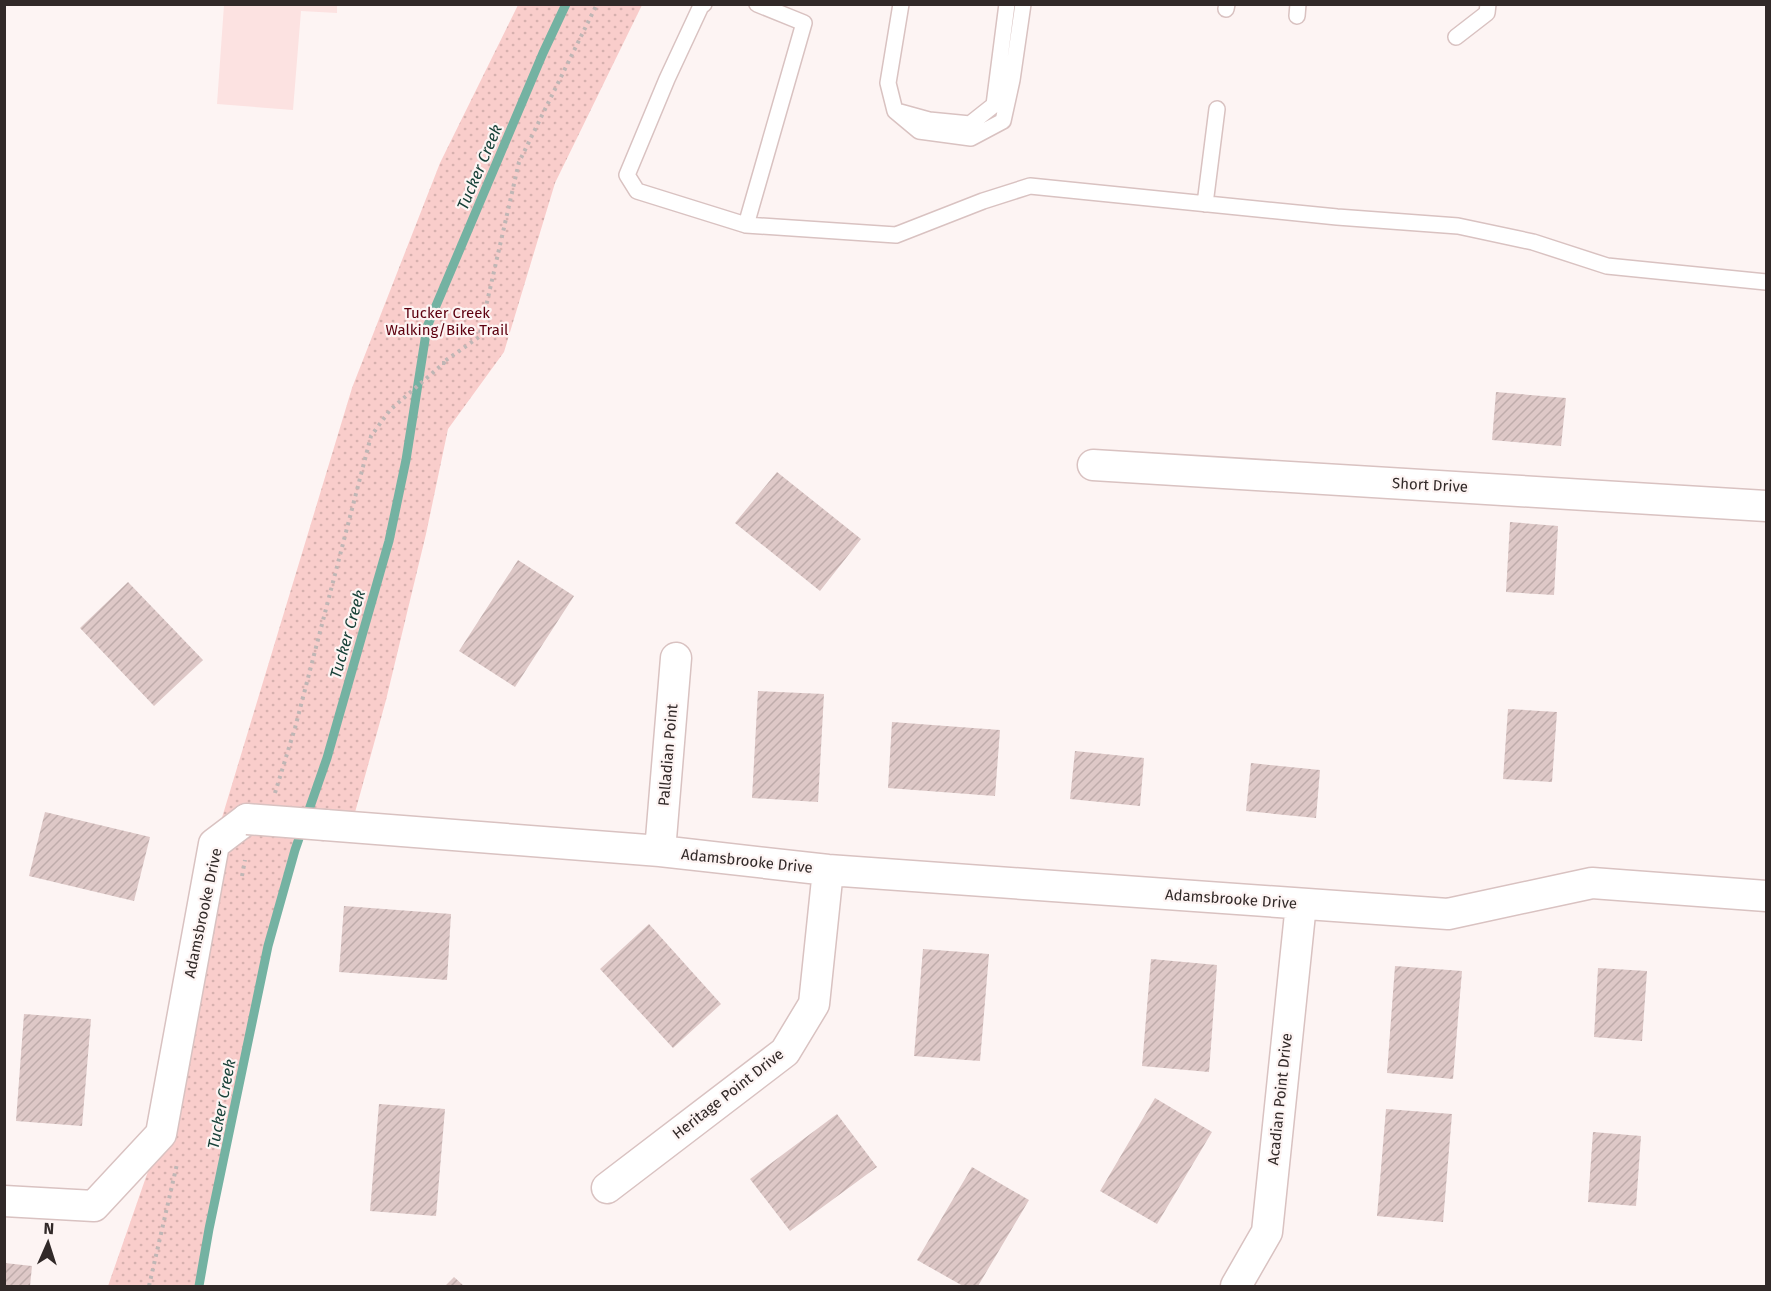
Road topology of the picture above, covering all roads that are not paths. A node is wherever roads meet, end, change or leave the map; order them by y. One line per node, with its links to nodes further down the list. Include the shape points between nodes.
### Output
1 (704, 4): 11 (lane, via 627,175 637,192)
2 (757, 4): 11 (lane, via 804,23)
3 (901, 4): 9 (lane, via 888,83)
4 (1007, 4): 9 (lane, via 994,105 969,124)
5 (1023, 4): 9 (lane, via 1002,121 971,138 919,131)
6 (1488, 4): 7 (lane, via 1487,13)
7 (1456, 37)
8 (1217, 109): 10 (lane)
9 (895, 111)
10 (1205, 204): 11 (lane, via 1030,186 896,235); 12 (lane, via 1458,226 1533,242 1607,266)
11 (746, 225)
12 (1767, 282)
13 (1093, 465): 14 (street, Short Drive)
14 (1767, 506)
15 (676, 658): 16 (street, Palladian Point)
16 (660, 851): 17 (street, Adamsbrooke Drive); 21 (street, Adamsbrooke Drive, bridge, via 247,819 214,844 161,1134 94,1206)
17 (828, 870): 19 (street, Adamsbrooke Drive); 20 (street, Heritage Point Drive, via 814,1004 785,1052)
18 (1767, 896): 19 (street, Adamsbrooke Drive, via 1592,883 1448,914)
19 (1300, 904): 22 (street, Acadian Point Drive, via 1267,1232)
20 (607, 1188)
21 (4, 1201)
22 (1236, 1287)

